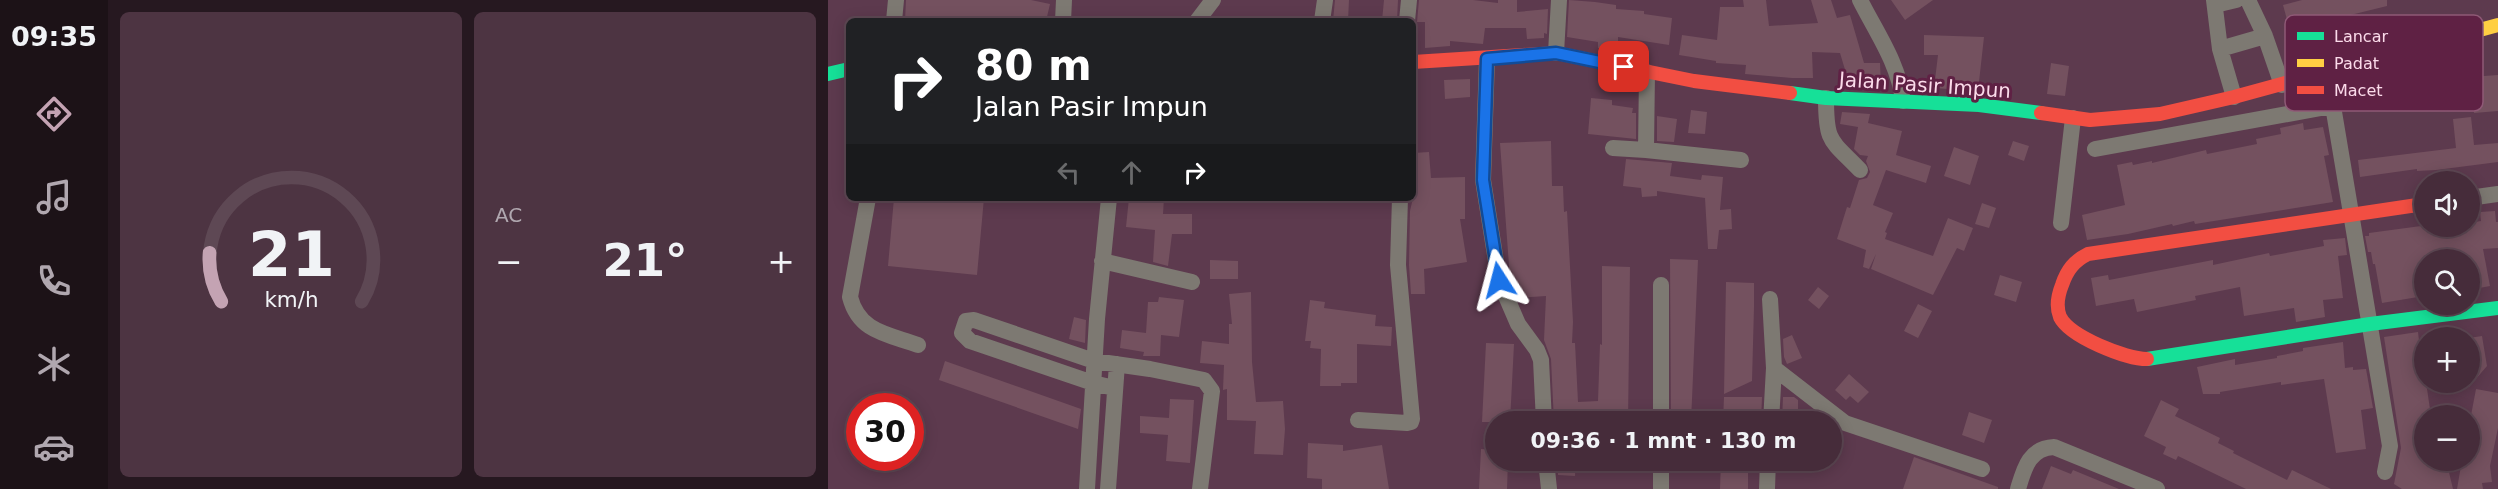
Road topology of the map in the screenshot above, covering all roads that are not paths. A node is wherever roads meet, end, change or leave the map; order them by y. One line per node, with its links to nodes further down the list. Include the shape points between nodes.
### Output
1 (896, 0): 11 (street)
2 (1064, 0): 12 (street)
3 (1214, 0): 13 (street)
4 (1325, 0): 14 (street)
5 (1409, 0): 15 (street)
6 (1559, 0): 20 (street)
7 (1860, 0): 30 (street, via 1890,58)
8 (2236, 0): 10 (street)
9 (2248, 0): 18 (street)
10 (2214, 3): 19 (street)
11 (894, 18)
12 (1063, 18)
13 (1199, 18)
14 (1323, 18)
15 (1407, 18)
16 (2498, 25): 17 (street, Jalan Pasir Impun)
17 (2483, 29)
18 (2265, 36): 19 (street); 27 (street)
19 (2220, 49): 28 (street)
20 (1556, 53): 21 (street, Jalan Pasir Impun); 24 (street, Jalan Pasir Impun)
21 (1487, 59): 22 (street, Jalan Pasir Impun); 59 (street, via 1483,180 1499,280 1518,324 1541,360)
22 (1416, 62)
23 (846, 70): 25 (street)
24 (1647, 72): 29 (street, Jalan Pasir Impun); 36 (street)
25 (828, 74)
26 (2285, 84): 27 (street, Jalan Pasir Impun)
27 (2282, 85): 28 (street, Jalan Pasir Impun)
28 (2234, 97): 33 (street, Jalan Pasir Impun, via 2160,114)
29 (1826, 98): 30 (street, Jalan Pasir Impun); 38 (street, via 1826,123 1832,143)
30 (1903, 101): 33 (street, Jalan Pasir Impun, via 1979,105)
31 (2305, 111): 35 (street)
32 (2335, 111): 45 (street)
33 (2073, 118): 46 (street)
34 (1613, 147): 36 (street)
35 (2096, 149)
36 (1646, 150): 37 (street)
37 (1741, 160)
38 (1860, 170)
39 (2498, 194): 40 (street)
40 (2480, 196)
41 (867, 201): 53 (street, via 850,297 854,311 868,327)
42 (1109, 201): 47 (street)
43 (1400, 201): 62 (street, via 1398,265 1412,419 1407,423)
44 (2414, 205): 45 (street)
45 (2352, 214): 52 (street); 52 (street, via 2088,254 2067,269 2058,309 2068,326 2121,353 2149,359)
46 (2061, 223)
47 (1102, 261): 48 (street); 54 (street)
48 (1192, 282)
49 (1661, 285): 60 (street)
50 (1770, 299): 56 (street)
51 (2498, 308): 52 (street)
52 (2370, 324): 67 (street, via 2390,446)
53 (918, 345)
54 (1094, 361): 55 (street); 57 (street); 57 (street, via 974,320 966,321 962,327 970,341)
55 (1117, 364): 58 (street); 70 (street, via 1208,383 1212,391)
56 (1774, 368): 61 (street); 63 (street, via 1845,423)
57 (1092, 383): 58 (street); 68 (street)
58 (1114, 388): 69 (street)
59 (1543, 411)
60 (1661, 411)
61 (1772, 411)
62 (1358, 420)
63 (1982, 469)
64 (1547, 471): 71 (street)
65 (1661, 471): 72 (street)
66 (1768, 471): 73 (street)
67 (2385, 472)
68 (1087, 489)
69 (1108, 489)
70 (1200, 489)
71 (1549, 489)
72 (1661, 489)
73 (1767, 489)
74 (2018, 489): 75 (street, via 2030,457 2045,447 2054,447)
75 (2157, 489)

